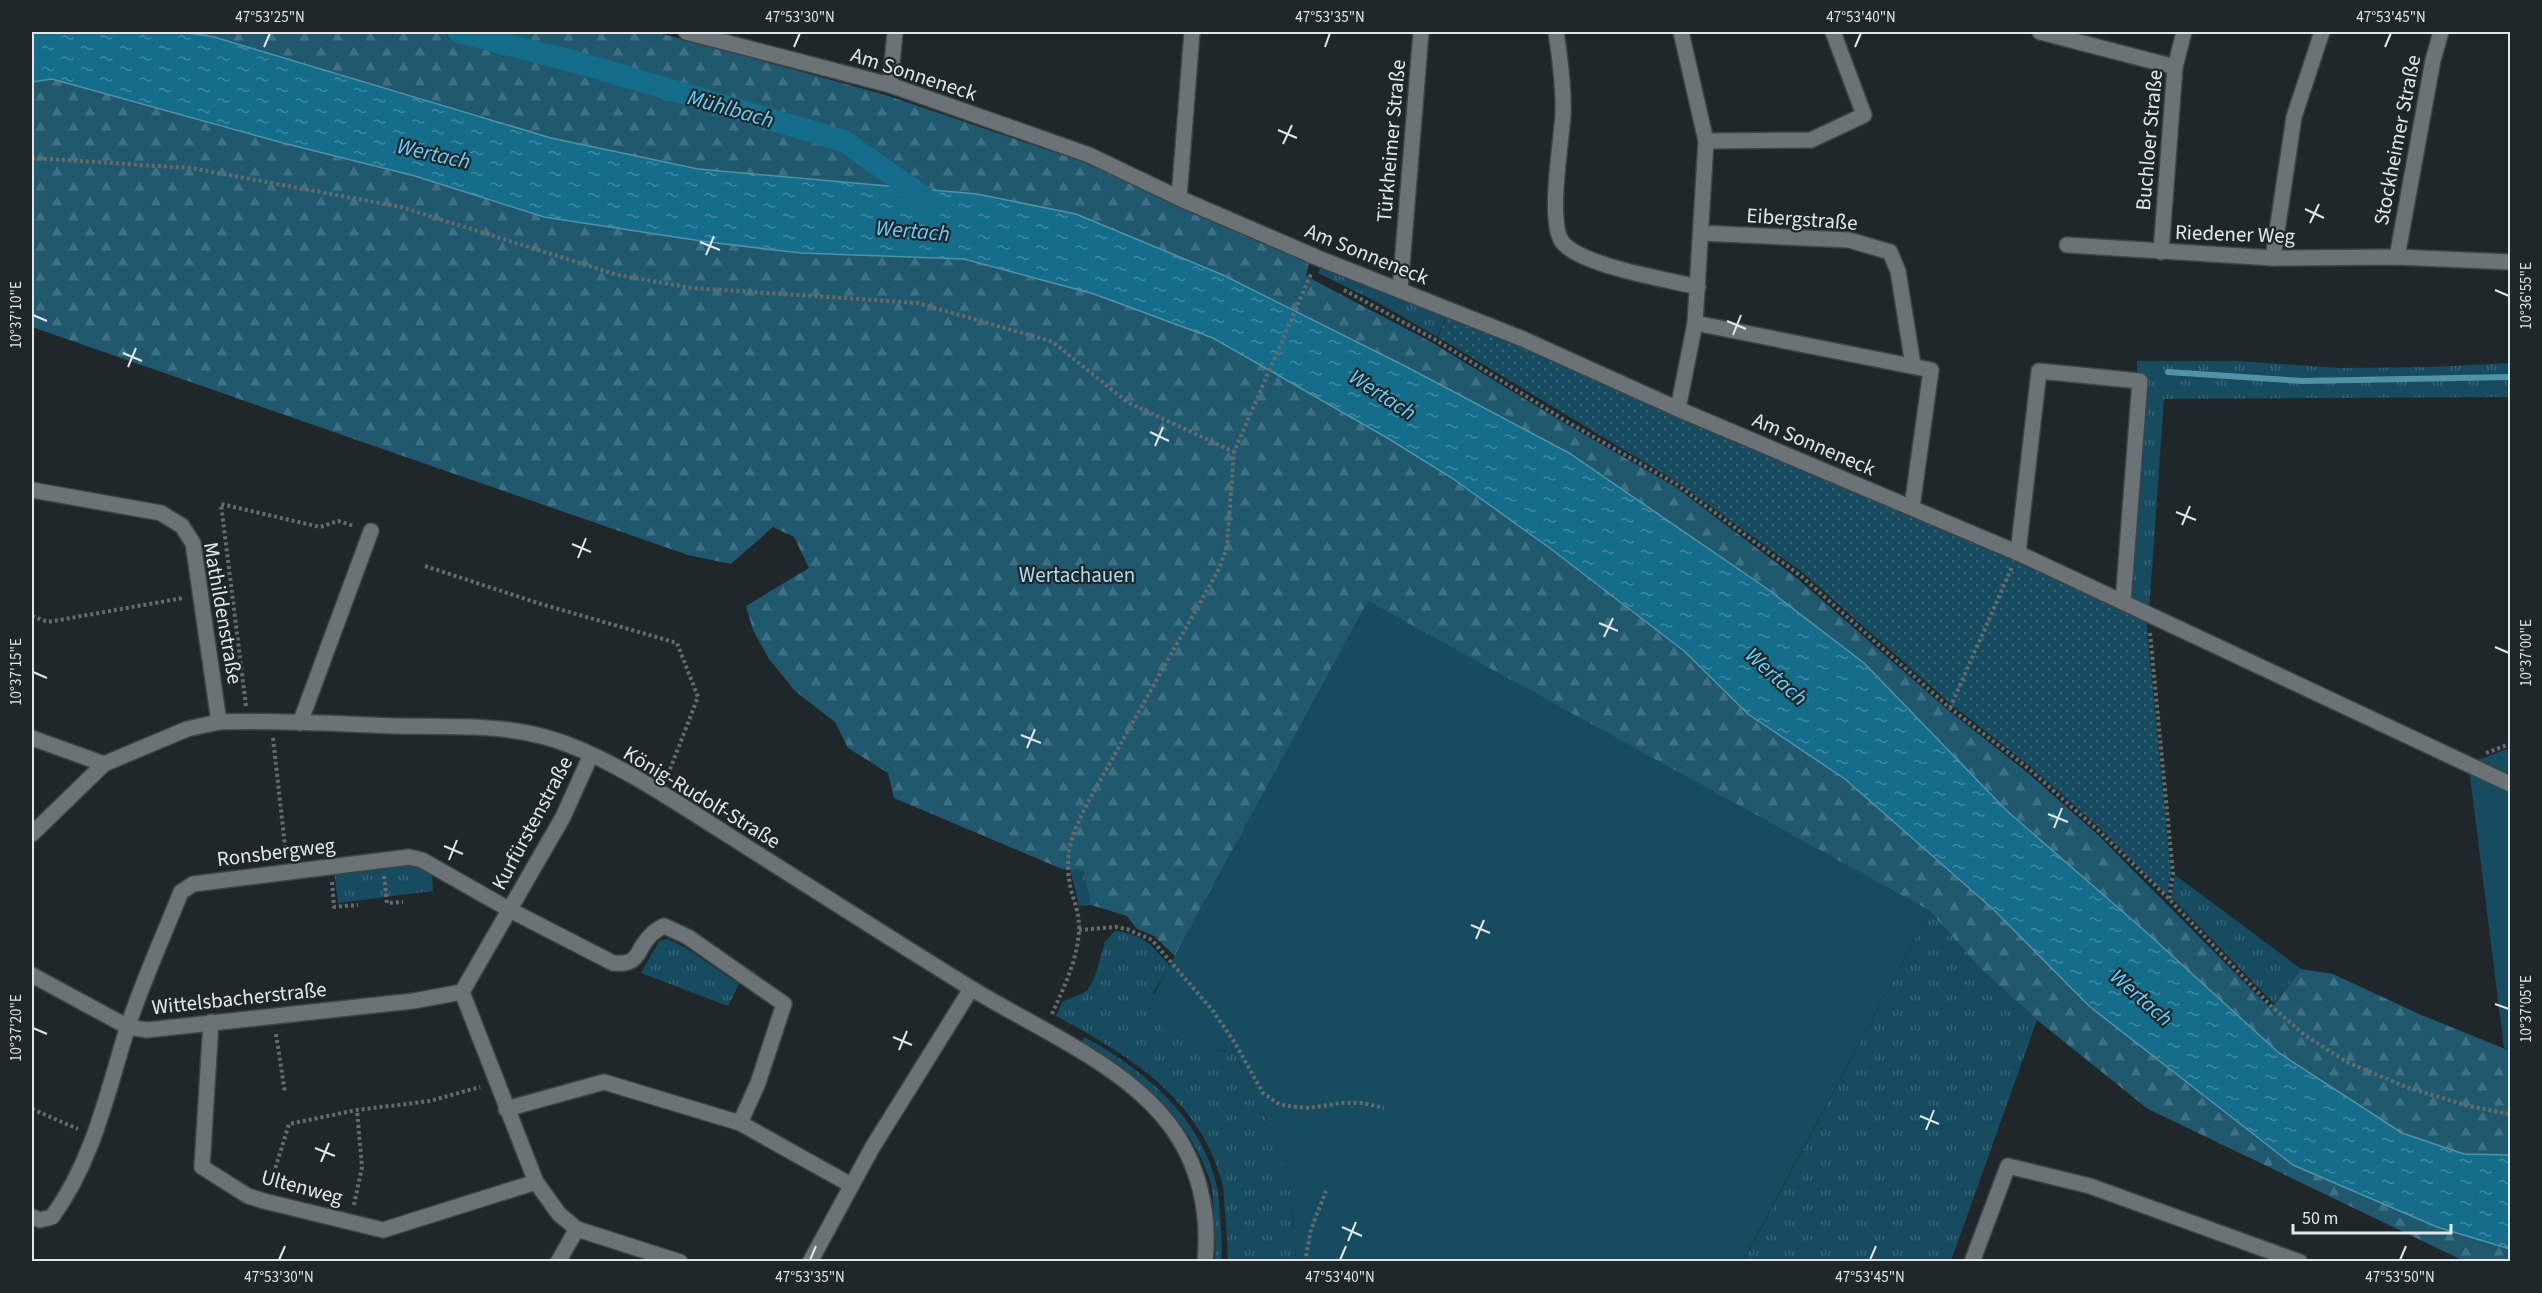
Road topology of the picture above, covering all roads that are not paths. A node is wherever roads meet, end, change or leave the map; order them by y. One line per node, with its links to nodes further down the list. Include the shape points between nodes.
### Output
1 (686, 32): 13 (street, Am Sonneneck)
2 (895, 32): 13 (street)
3 (1192, 32): 15 (street)
4 (1420, 32): 23 (street, Türkheimer Straße)
5 (1556, 32): 22 (street, via 1563,113 1557,169 1557,233 1562,243 1579,255)
6 (1681, 32): 14 (street)
7 (1833, 32): 14 (street, via 1864,115 1811,140)
8 (2040, 32): 12 (street)
9 (2184, 32): 12 (street, Buchloer Straße)
10 (2322, 32): 20 (street, via 2294,117)
11 (2441, 32): 19 (street, Stockheimer Straße)
12 (2175, 67): 18 (street, Buchloer Straße)
13 (890, 85): 15 (street, Am Sonneneck, via 1089,155)
14 (1706, 141): 16 (street)
15 (1179, 198): 23 (street, Am Sonneneck)
16 (1701, 233): 22 (street); 25 (street, Eibergstraße, via 1849,240 1890,252 1898,271)
17 (2067, 245): 18 (street, Riedener Weg)
18 (2161, 252): 20 (street, Riedener Weg)
19 (2397, 257): 20 (street, Riedener Weg); 21 (street, Riedener Weg)
20 (2273, 258)
21 (2511, 262)
22 (1698, 287): 24 (street)
23 (1400, 290): 26 (street, Am Sonneneck, via 1523,339)
24 (1695, 323): 25 (street); 26 (street)
25 (1913, 365): 28 (street, via 1931,370)
26 (1678, 409): 28 (street, Am Sonneneck)
27 (32, 490): 32 (street, Mathildenstraße, via 161,513 182,526 193,543)
28 (1912, 507): 30 (street, Am Sonneneck)
29 (371, 531): 33 (street)
30 (2018, 553): 31 (street, Am Sonneneck); 31 (street, via 2039,371 2140,381)
31 (2123, 602): 37 (street, Am Sonneneck)
32 (219, 722): 33 (street, König-Rudolf-Straße); 36 (street, König-Rudolf-Straße, via 187,729)
33 (300, 723): 35 (street, König-Rudolf-Straße, via 490,728 541,736)
34 (32, 738): 36 (street)
35 (591, 755): 39 (street, Kurfürstenstraße, via 563,816); 41 (street, König-Rudolf-Straße, via 661,793)
36 (104, 764): 38 (street, König-Rudolf-Straße)
37 (2511, 784)
38 (32, 834)
39 (510, 910): 42 (street, Kurfürstenstraße); 44 (street, Ronsbergweg, via 422,860 409,857 193,884 181,892); 46 (street, Kurfürstenstraße, via 613,963 634,961 651,934 664,926 688,937 784,1004 758,1083)
40 (32, 975): 44 (street, Wittelsbacherstraße)
41 (971, 989): 48 (street); 54 (street, König-Rudolf-Straße, via 1096,1061 1137,1092 1169,1124 1202,1191)
42 (462, 992): 43 (street, Wittelsbacherstraße); 45 (street)
43 (211, 1022): 44 (street, Wittelsbacherstraße, via 147,1030); 47 (street, Ultenweg, via 202,1167 248,1196 383,1230)
44 (128, 1027): 49 (street, Ronsbergweg, via 95,1137 52,1216 40,1220)
45 (506, 1109): 46 (street, via 604,1082); 47 (street)
46 (740, 1123): 48 (street)
47 (536, 1182): 50 (street, via 559,1214)
48 (851, 1185): 53 (street)
49 (32, 1217)
50 (577, 1229): 51 (street); 52 (street)
51 (558, 1262)
52 (680, 1262)
53 (810, 1262)
54 (1205, 1262)
55 (1972, 1262): 56 (street, via 2008,1166 2090,1186)
56 (2300, 1262)

